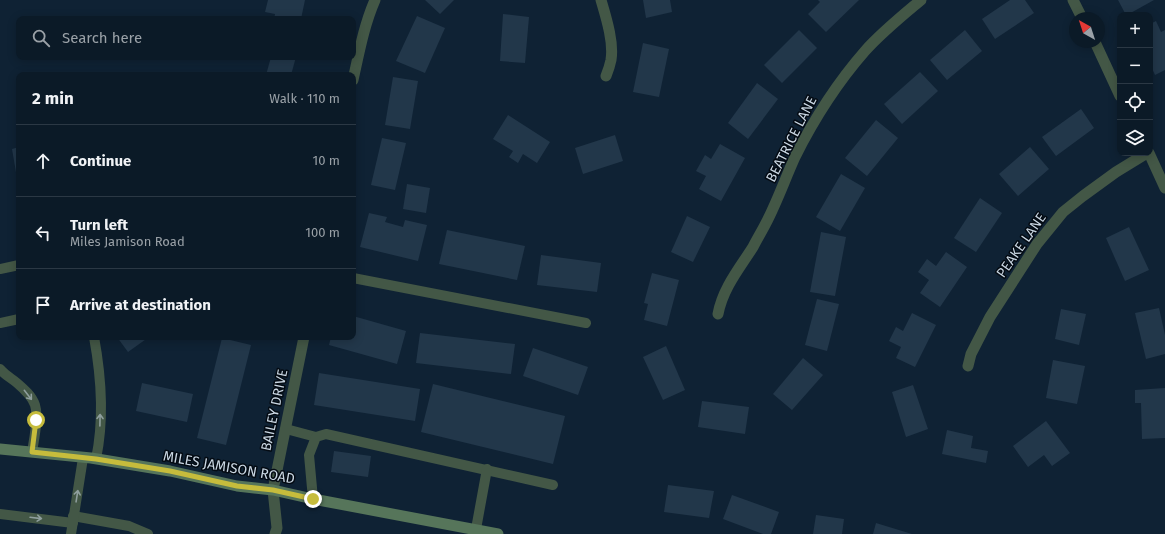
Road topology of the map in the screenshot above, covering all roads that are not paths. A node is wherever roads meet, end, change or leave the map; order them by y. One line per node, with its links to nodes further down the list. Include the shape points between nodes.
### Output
1 (375, 0): 7 (street, via 359,49)
2 (601, 0): 8 (street, via 609,28 611,50)
3 (921, 0): 16 (street, BEATRICE LANE, via 866,51 834,90 795,158 754,245 727,287 720,301)
4 (1072, 0): 5 (street)
5 (1079, 12)
6 (1098, 48): 9 (street)
7 (355, 72)
8 (606, 76)
9 (1117, 90)
10 (1143, 156): 22 (street, PEAKE LANE, via 1116,172 1063,212 1037,244 990,317 971,354)
11 (1149, 156): 12 (street)
12 (1165, 188)
13 (16, 266): 14 (lane)
14 (0, 269)
15 (356, 279): 19 (lane)
16 (718, 314)
17 (16, 320): 18 (lane)
18 (0, 323)
19 (586, 323)
20 (94, 340): 29 (lane, one-way to 20, via 100,444 101,383)
21 (303, 340): 24 (street, BAILEY DRIVE)
22 (968, 366)
23 (0, 369): 27 (lane, one-way to 27, via 30,396 35,406)
24 (286, 429): 25 (lane); 32 (street, BAILEY DRIVE)
25 (316, 437): 30 (lane, via 326,434); 33 (lane, via 309,455)
26 (0, 449): 27 (main road, MILES JAMISON ROAD)
27 (32, 452): 28 (main road, MILES JAMISON ROAD)
28 (83, 458): 29 (main road, MILES JAMISON ROAD); 35 (lane, one-way to 28)
29 (96, 459): 32 (main road, MILES JAMISON ROAD, via 170,471 237,486)
30 (487, 469): 31 (lane); 36 (lane)
31 (553, 485)
32 (273, 490): 33 (main road, MILES JAMISON ROAD); 39 (street, BAILEY DRIVE, via 277,528)
33 (313, 499): 36 (main road, MILES JAMISON ROAD)
34 (0, 514): 35 (lane, one-way to 35)
35 (73, 520): 37 (lane); 38 (lane, via 129,526)
36 (476, 530): 40 (main road, MILES JAMISON ROAD)
37 (71, 534)
38 (148, 534)
39 (275, 534)
40 (498, 534)

